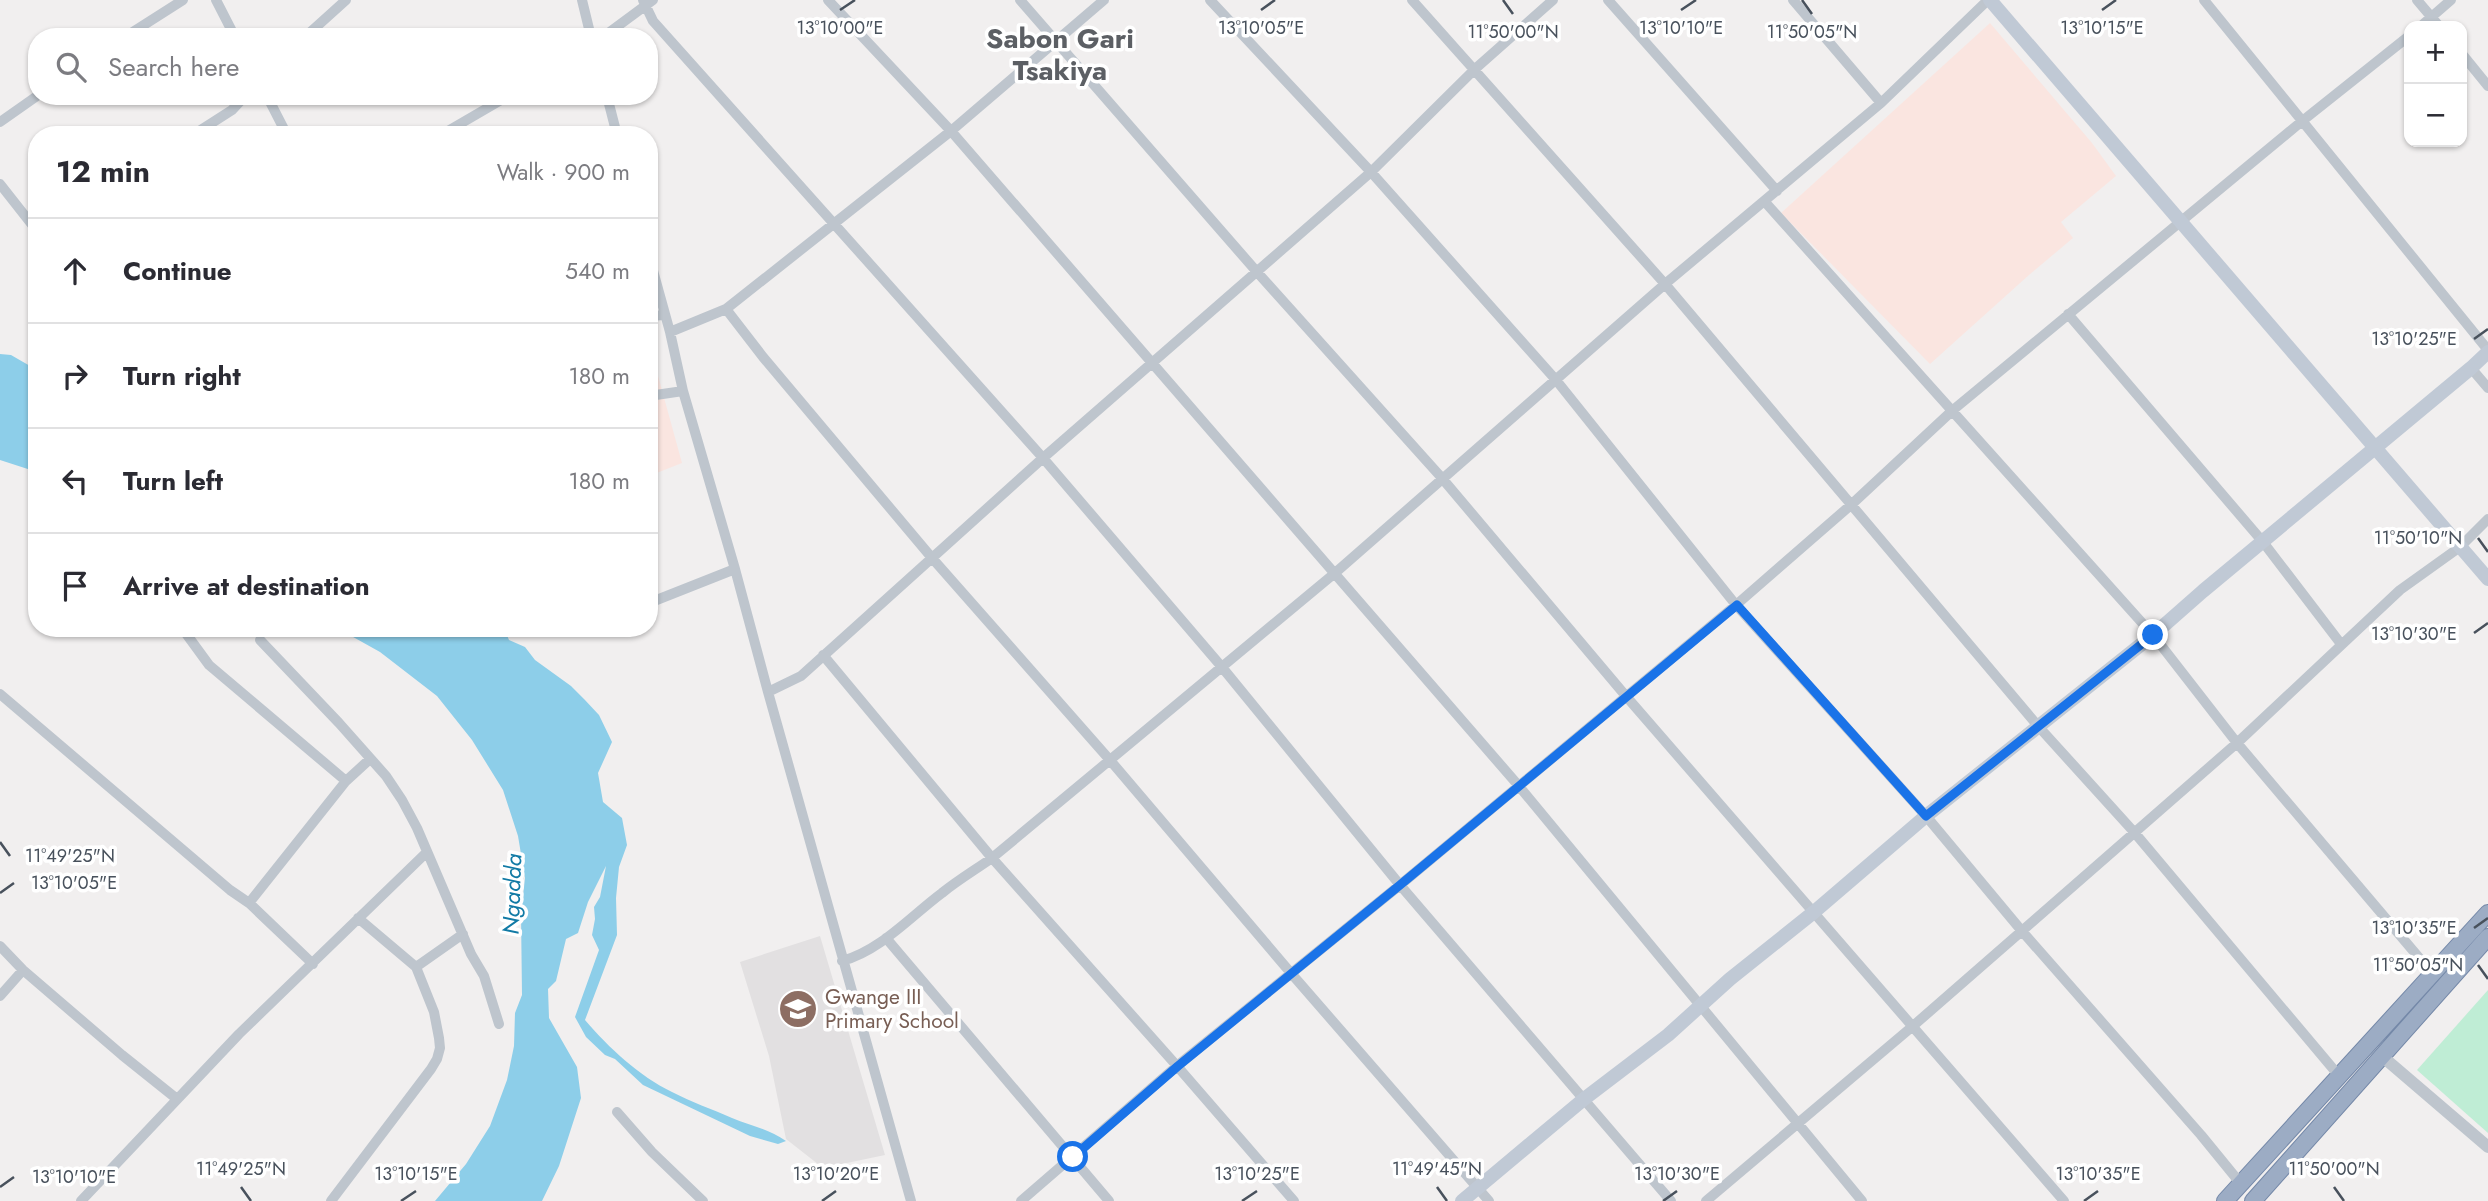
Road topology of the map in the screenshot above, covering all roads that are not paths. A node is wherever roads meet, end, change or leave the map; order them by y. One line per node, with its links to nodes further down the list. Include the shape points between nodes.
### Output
1 (183, 0): 21 (street)
2 (216, 0): 22 (street)
3 (346, 0): 23 (street)
4 (582, 0): 24 (street)
5 (828, 0): 43 (street)
6 (1020, 0): 26 (street)
7 (1104, 0): 26 (street)
8 (1210, 0): 44 (street)
9 (1412, 0): 29 (street)
10 (1553, 0): 29 (street)
11 (1608, 0): 46 (street)
12 (1793, 0): 32 (street)
13 (1989, 0): 32 (street); 49 (main road)
14 (2204, 0): 38 (street)
15 (2417, 0): 18 (street)
16 (2451, 0): 18 (street)
17 (647, 2): 25 (street); 50 (street, via 653,22)
18 (2432, 17): 19 (street); 20 (street)
19 (2427, 21)
20 (2435, 21)
21 (139, 28)
22 (230, 28)
23 (315, 28)
24 (590, 28)
25 (614, 28)
26 (1056, 40): 43 (street); 51 (street)
27 (2404, 40): 38 (street)
28 (2467, 60): 30 (street)
29 (1475, 69): 44 (street); 52 (street)
30 (2488, 86)
31 (28, 102): 37 (street)
32 (1881, 103): 46 (street)
33 (237, 105): 39 (street)
34 (272, 105): 40 (street)
35 (493, 105): 41 (street)
36 (609, 105): 42 (street)
37 (0, 122)
38 (2301, 122): 49 (street); 59 (street)
39 (207, 126)
40 (282, 126)
41 (456, 126)
42 (615, 126)
43 (951, 131): 50 (street); 60 (street)
44 (1371, 173): 51 (street); 62 (street)
45 (0, 184): 48 (street)
46 (1777, 191): 47 (street)
47 (1765, 202): 52 (street); 66 (street)
48 (28, 220)
49 (2180, 221): 55 (street); 67 (main road)
50 (833, 224): 54 (street); 68 (street)
51 (1257, 272): 60 (street); 69 (street)
52 (1665, 284): 62 (street); 70 (street)
53 (658, 289): 57 (street)
54 (726, 309): 58 (street); 74 (street)
55 (2068, 314): 66 (street); 72 (street)
56 (658, 315): 57 (street)
57 (665, 315): 58 (street)
58 (670, 332): 64 (street)
59 (2488, 351): 61 (main road)
60 (1152, 361): 68 (street); 76 (street)
61 (2471, 368): 63 (street); 67 (main road)
62 (1556, 380): 69 (street); 79 (street)
63 (2488, 388)
64 (683, 391): 65 (street); 75 (street)
65 (658, 395)
66 (1953, 410): 70 (street); 80 (street)
67 (2375, 447): 72 (main road); 73 (main road)
68 (1043, 458): 74 (street); 85 (street)
69 (1441, 477): 76 (street); 88 (street)
70 (1852, 503): 79 (street); 89 (street)
71 (2488, 519): 73 (street)
72 (2263, 542): 80 (main road); 83 (street)
73 (2460, 547): 77 (main road); 83 (street, via 2400,590)
74 (932, 558): 84 (street); 91 (street)
75 (735, 569): 78 (street); 86 (street)
76 (1335, 573): 85 (street); 94 (street)
77 (2488, 579)
78 (658, 599)
79 (1737, 605): 88 (street); 95 (street)
80 (2153, 635): 89 (main road); 90 (street)
81 (189, 637): 93 (street, via 209,665)
82 (260, 640): 92 (street)
83 (2341, 644): 90 (street)
84 (823, 655): 86 (street, via 801,676); 98 (street)
85 (1221, 666): 91 (street); 99 (street)
86 (768, 692): 109 (street)
87 (0, 694): 100 (street)
88 (1625, 695): 94 (street); 101 (street)
89 (2038, 726): 95 (main road); 96 (street)
90 (2238, 743): 96 (street); 114 (street)
91 (1110, 759): 98 (street); 113 (street)
92 (370, 760): 93 (street); 97 (street, via 402,800)
93 (346, 781): 100 (street)
94 (1518, 785): 99 (street); 116 (street)
95 (1926, 816): 101 (main road); 104 (street)
96 (2134, 832): 104 (street); 121 (street)
97 (426, 853): 103 (street); 105 (street)
98 (992, 858): 107 (street); 120 (street)
99 (1400, 885): 113 (street); 123 (street)
100 (248, 903): 110 (street)
101 (1814, 912): 116 (main road); 118 (street)
102 (2488, 913): 114 (highway)
103 (358, 918): 110 (street); 111 (street)
104 (2021, 930): 118 (street); 128 (street)
105 (463, 934): 111 (street); 117 (street, via 484,976)
106 (2488, 937): 119 (highway)
107 (886, 938): 109 (street); 127 (street)
108 (0, 946): 112 (street)
109 (842, 961): 133 (street)
110 (313, 964): 122 (street)
111 (416, 967): 131 (street, via 434,1012 440,1048 437,1059)
112 (23, 970): 115 (street); 122 (street)
113 (1290, 972): 120 (street); 129 (street)
114 (2432, 973): 121 (highway)
115 (0, 996)
116 (1700, 1005): 123 (main road); 125 (street)
117 (499, 1024)
118 (1913, 1026): 125 (street); 142 (street)
119 (2383, 1057): 126 (street); 144 (highway)
120 (1178, 1066): 127 (street); 136 (street)
121 (2340, 1077): 128 (highway)
122 (177, 1099): 130 (street)
123 (1584, 1099): 129 (main road); 139 (street)
124 (617, 1112): 132 (street)
125 (1796, 1123): 140 (street); 141 (street)
126 (2488, 1147)
127 (1073, 1157): 134 (street); 135 (street)
128 (2241, 1184): 143 (highway)
129 (1477, 1188): 137 (main road); 138 (street)
130 (81, 1201)
131 (331, 1201)
132 (703, 1201)
133 (911, 1201)
134 (1021, 1201)
135 (1109, 1201)
136 (1294, 1201)
137 (1462, 1201)
138 (1489, 1201)
139 (1671, 1201)
140 (1706, 1201)
141 (1863, 1201)
142 (2064, 1201)
143 (2225, 1201)
144 (2253, 1201)

